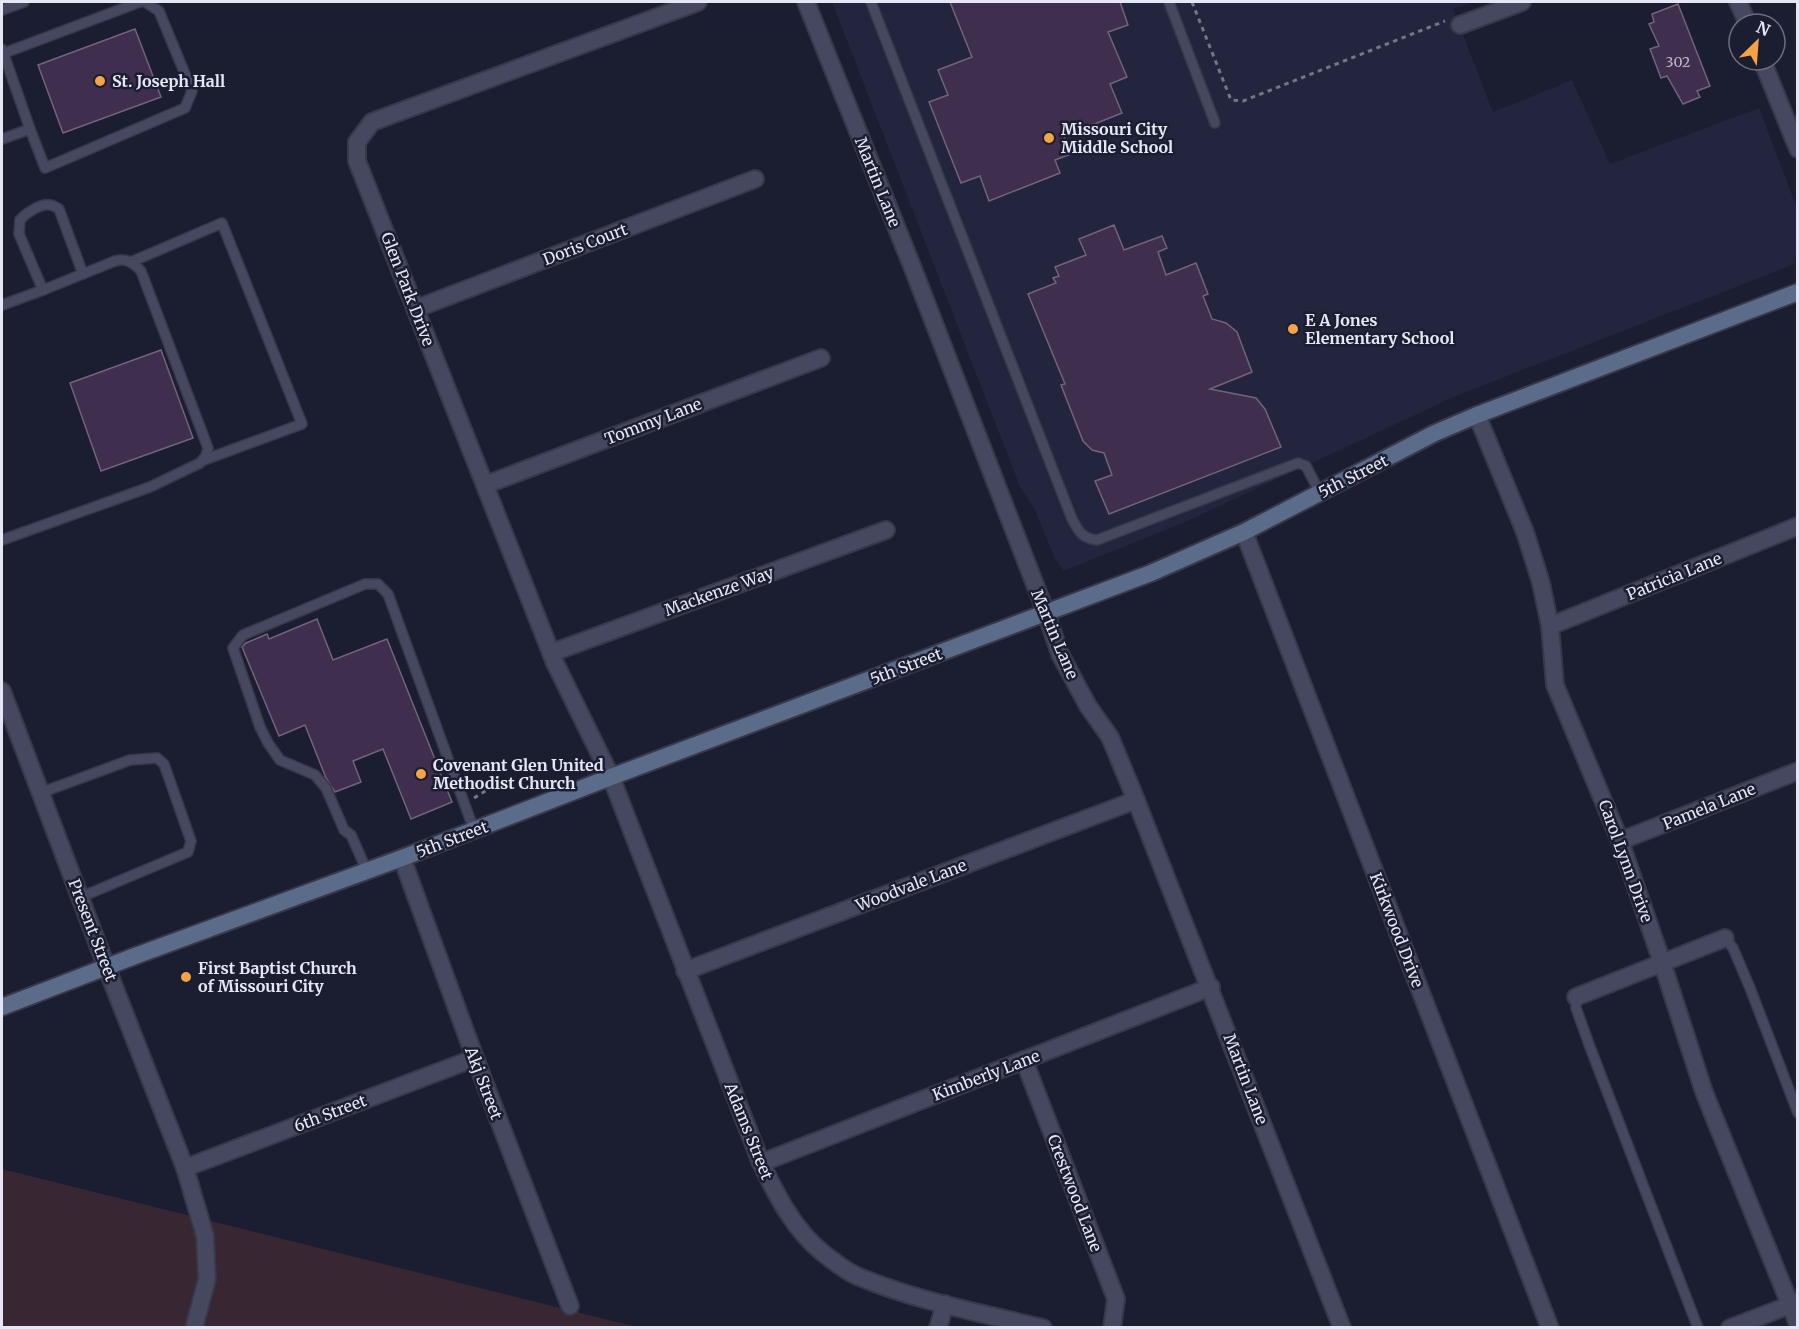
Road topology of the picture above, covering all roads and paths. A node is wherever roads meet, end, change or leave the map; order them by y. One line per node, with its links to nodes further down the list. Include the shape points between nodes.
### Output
1 (24, 2): 9 (lane)
2 (142, 2): 11 (lane); 14 (lane, via 159,11 192,91 185,108 45,168)
3 (698, 2): 23 (street, Glen Park Drive, via 372,122 357,142 357,161)
4 (806, 2): 33 (street, Martin Lane)
5 (872, 2): 28 (lane, via 1072,519 1086,539 1097,540 1298,463 1306,466)
6 (1169, 2): 13 (lane)
7 (1192, 2): 10 (path, via 1231,100 1243,101)
8 (1522, 2): 10 (street)
9 (2, 10)
10 (1454, 23)
11 (2, 51): 14 (lane)
12 (1767, 72): 16 (street)
13 (1215, 123)
14 (30, 129): 15 (lane)
15 (2, 139)
16 (1797, 149)
17 (755, 178): 23 (street, Doris Court)
18 (131, 262): 19 (lane, via 115,261); 26 (lane, via 141,271 208,446); 26 (lane, via 222,223 302,424)
19 (83, 274): 20 (lane); 20 (lane, via 59,209 45,205 20,219 19,234)
20 (43, 290): 22 (lane)
21 (1797, 292): 25 (main road, 5th Street)
22 (2, 305)
23 (415, 309): 27 (street, Glen Park Drive)
24 (821, 358): 27 (street, Tommy Lane)
25 (1477, 416): 28 (main road, 5th Street, via 1435,433); 34 (street, Carol Lynn Drive, via 1525,532)
26 (204, 460): 32 (lane, via 150,487)
27 (485, 485): 35 (street, Glen Park Drive)
28 (1320, 493): 31 (main road, 5th Street)
29 (1797, 526): 34 (street, Patricia Lane)
30 (886, 530): 35 (street, Mackenze Way)
31 (1244, 532): 33 (main road, 5th Street); 67 (street, Kirkwood Drive)
32 (2, 540)
33 (1046, 613): 38 (main road, 5th Street); 40 (street, Martin Lane, via 1060,654 1110,737)
34 (1550, 626): 42 (street, Carol Lynn Drive, via 1556,684)
35 (551, 653): 38 (street, Glen Park Drive)
36 (2, 691): 39 (street, Present Street)
37 (1797, 771): 42 (street, Pamela Lane)
38 (611, 777): 41 (main road, 5th Street); 49 (street, Adams Street)
39 (40, 793): 45 (street, Present Street); 45 (lane, via 130,760 157,758 164,764 191,841 188,852)
40 (1136, 800): 49 (street, Woodvale Lane); 50 (street, Martin Lane)
41 (474, 830): 43 (main road, 5th Street); 44 (lane, via 388,594 378,584 364,584 243,636 233,648 268,743 280,760 315,775 326,788)
42 (1620, 841): 47 (street, Carol Lynn Drive)
43 (402, 858): 44 (main road, 5th Street); 53 (street, Akj Street)
44 (367, 872): 48 (main road, 5th Street)
45 (81, 897): 48 (street, Present Street)
46 (1725, 938): 47 (street); 55 (lane, via 1750,988)
47 (1662, 962): 51 (street); 58 (street, Carol Lynn Drive, via 1704,1092)
48 (106, 966): 52 (main road, 5th Street); 57 (street, Present Street)
49 (685, 971): 56 (street, Adams Street)
50 (1211, 987): 54 (street, Kimberly Lane); 66 (street, Martin Lane)
51 (1576, 997): 68 (lane, via 1576,1008)
52 (2, 1007)
53 (475, 1058): 57 (street, 6th Street); 60 (street, Akj Street)
54 (1024, 1060): 56 (street, Kimberly Lane); 65 (street, Crestwood Lane, via 1116,1299)
55 (1797, 1113)
56 (761, 1163): 59 (street, Adams Street, via 780,1202 822,1252 855,1275)
57 (185, 1168): 62 (street, Present Street, via 205,1236 207,1279)
58 (1793, 1303): 61 (street, Carol Lynn Drive); 69 (street)
59 (945, 1304): 63 (street); 64 (street, Adams Street)
60 (570, 1306)
61 (1797, 1324)
62 (194, 1328)
63 (939, 1328)
64 (1043, 1328)
65 (1112, 1328)
66 (1342, 1328)
67 (1550, 1328)
68 (1698, 1328)
69 (1730, 1328)

